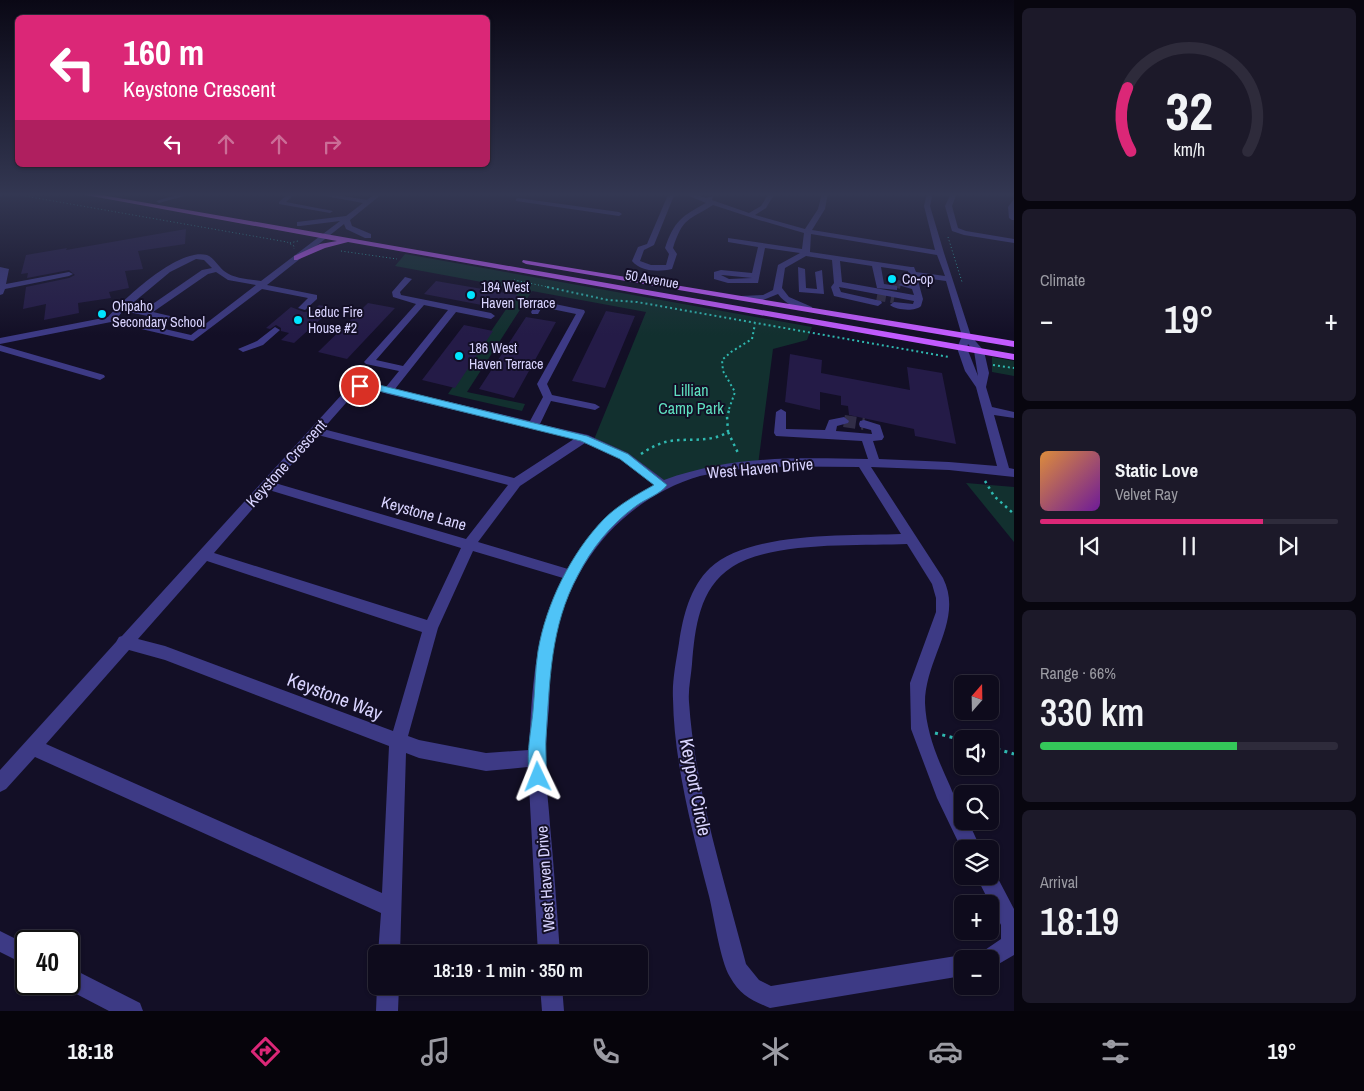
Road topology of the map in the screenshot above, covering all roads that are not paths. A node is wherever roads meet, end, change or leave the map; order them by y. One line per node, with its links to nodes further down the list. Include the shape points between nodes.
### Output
1 (304, 240): 16 (main road, via 306,244)
2 (316, 240): 16 (street)
3 (354, 240): 16 (main road)
4 (356, 240): 57 (main road, 50 Avenue)
5 (393, 240): 39 (main road, 50 Avenue)
6 (652, 240): 12 (street)
7 (671, 240): 14 (street)
8 (732, 240): 13 (street)
9 (807, 240): 15 (street)
10 (848, 240): 17 (street)
11 (936, 240): 17 (street)
12 (650, 245): 14 (street); 14 (street, via 642,249 636,263 669,267 673,254)
13 (762, 245): 15 (street); 29 (street)
14 (669, 248)
15 (806, 253): 18 (street); 20 (street)
16 (297, 254): 34 (street)
17 (940, 254): 30 (street)
18 (836, 258): 27 (street); 33 (street)
19 (211, 261): 22 (street); 23 (street); 42 (street, via 203,256 182,262)
20 (783, 266): 24 (street); 35 (street)
21 (0, 269): 37 (street, via 5,270)
22 (186, 269)
23 (217, 269): 34 (street, via 231,278); 48 (street, via 205,272)
24 (801, 269): 25 (street); 25 (street, via 802,290 818,293 821,292)
25 (819, 272): 27 (street)
26 (69, 274): 37 (street)
27 (836, 274): 32 (street)
28 (408, 279): 41 (street, via 396,292 398,297)
29 (755, 279)
30 (950, 279): 36 (street); 53 (street)
31 (898, 282): 33 (street); 36 (street); 36 (street)
32 (838, 284): 33 (street); 33 (street, via 835,287 837,294)
33 (878, 284): 36 (street); 36 (street, via 911,269)
34 (262, 285): 43 (street, via 314,297); 50 (street, via 193,338)
35 (778, 288): 39 (street, via 767,296); 45 (street, via 786,299)
36 (916, 288): 40 (street, via 915,307)
37 (1, 290)
38 (146, 298): 46 (street)
39 (744, 298): 45 (main road, 50 Avenue)
40 (894, 302)
41 (421, 303): 44 (street); 61 (street, via 369,362)
42 (120, 308): 46 (street); 50 (street)
43 (302, 308)
44 (454, 309): 49 (street); 61 (street)
45 (809, 309): 53 (main road, 50 Avenue)
46 (131, 310): 48 (street)
47 (534, 312): 65 (street, via 540,304 581,312 542,384)
48 (146, 314): 51 (street)
49 (491, 316)
50 (111, 319): 54 (street)
51 (180, 321)
52 (275, 330): 58 (street, via 260,343)
53 (967, 336): 55 (main road, 50 Avenue); 57 (street); 59 (street)
54 (0, 341)
55 (1014, 344)
56 (0, 348): 62 (street)
57 (962, 348): 59 (main road, 50 Avenue); 63 (street, via 970,371)
58 (243, 349)
59 (979, 351): 60 (main road, 50 Avenue); 63 (street, via 984,373)
60 (1014, 357)
61 (406, 369): 64 (street)
62 (100, 377)
63 (981, 387): 67 (street)
64 (388, 391): 72 (street, Keystone Crescent); 73 (street, Keystone Crescent, via 360,386 349,393)
65 (548, 396): 66 (street); 72 (street)
66 (594, 407)
67 (988, 410): 69 (street); 78 (street)
68 (781, 412): 74 (street, via 780,433)
69 (1014, 414)
70 (844, 421): 74 (street, via 833,422)
71 (864, 424): 76 (street, via 876,428 878,437)
72 (533, 426): 75 (street, Keystone Crescent)
73 (316, 430): 79 (street); 80 (street, Keystone Crescent)
74 (829, 434): 76 (street)
75 (584, 438): 79 (street); 81 (street, Keystone Crescent, via 624,456)
76 (866, 438): 77 (street)
77 (868, 463): 78 (street, West Haven Drive, via 940,465); 81 (street, West Haven Drive, via 804,462 730,467); 82 (street)
78 (1009, 472)
79 (516, 483): 83 (street)
80 (267, 485): 83 (street, Keystone Lane); 84 (street, Keystone Crescent)
81 (662, 485): 85 (street, West Haven Drive, via 609,522 588,546)
82 (910, 539): 92 (street, via 938,582 944,598 943,612 918,682 919,729 943,792); 100 (street, Keyport Circle, via 758,549 728,562 706,582 698,595 687,638 681,700 687,754 737,969 751,988 770,997)
83 (469, 545): 85 (street, Keystone Lane); 86 (street)
84 (204, 555): 86 (street); 87 (street, Keystone Crescent)
85 (571, 575): 90 (street, West Haven Drive, via 556,609 545,650)
86 (431, 628): 88 (street)
87 (124, 642): 88 (street, Keystone Way, via 166,653); 89 (street, Keystone Crescent)
88 (398, 742): 90 (street, Keystone Way, via 486,762); 94 (street)
89 (32, 747): 91 (street, Keystone Crescent); 94 (street)
90 (537, 758): 97 (street, West Haven Drive)
91 (0, 783)
92 (967, 840)
93 (991, 885): 99 (street, via 1011,924 1012,944)
94 (391, 907): 96 (street)
95 (0, 941): 98 (street)
96 (389, 945)
97 (548, 945)
98 (15, 949)
99 (999, 952)
100 (954, 967)
101 (80, 984): 104 (street)
102 (388, 995): 105 (street)
103 (552, 995): 106 (street)
104 (132, 1011)
105 (387, 1011)
106 (553, 1011)

